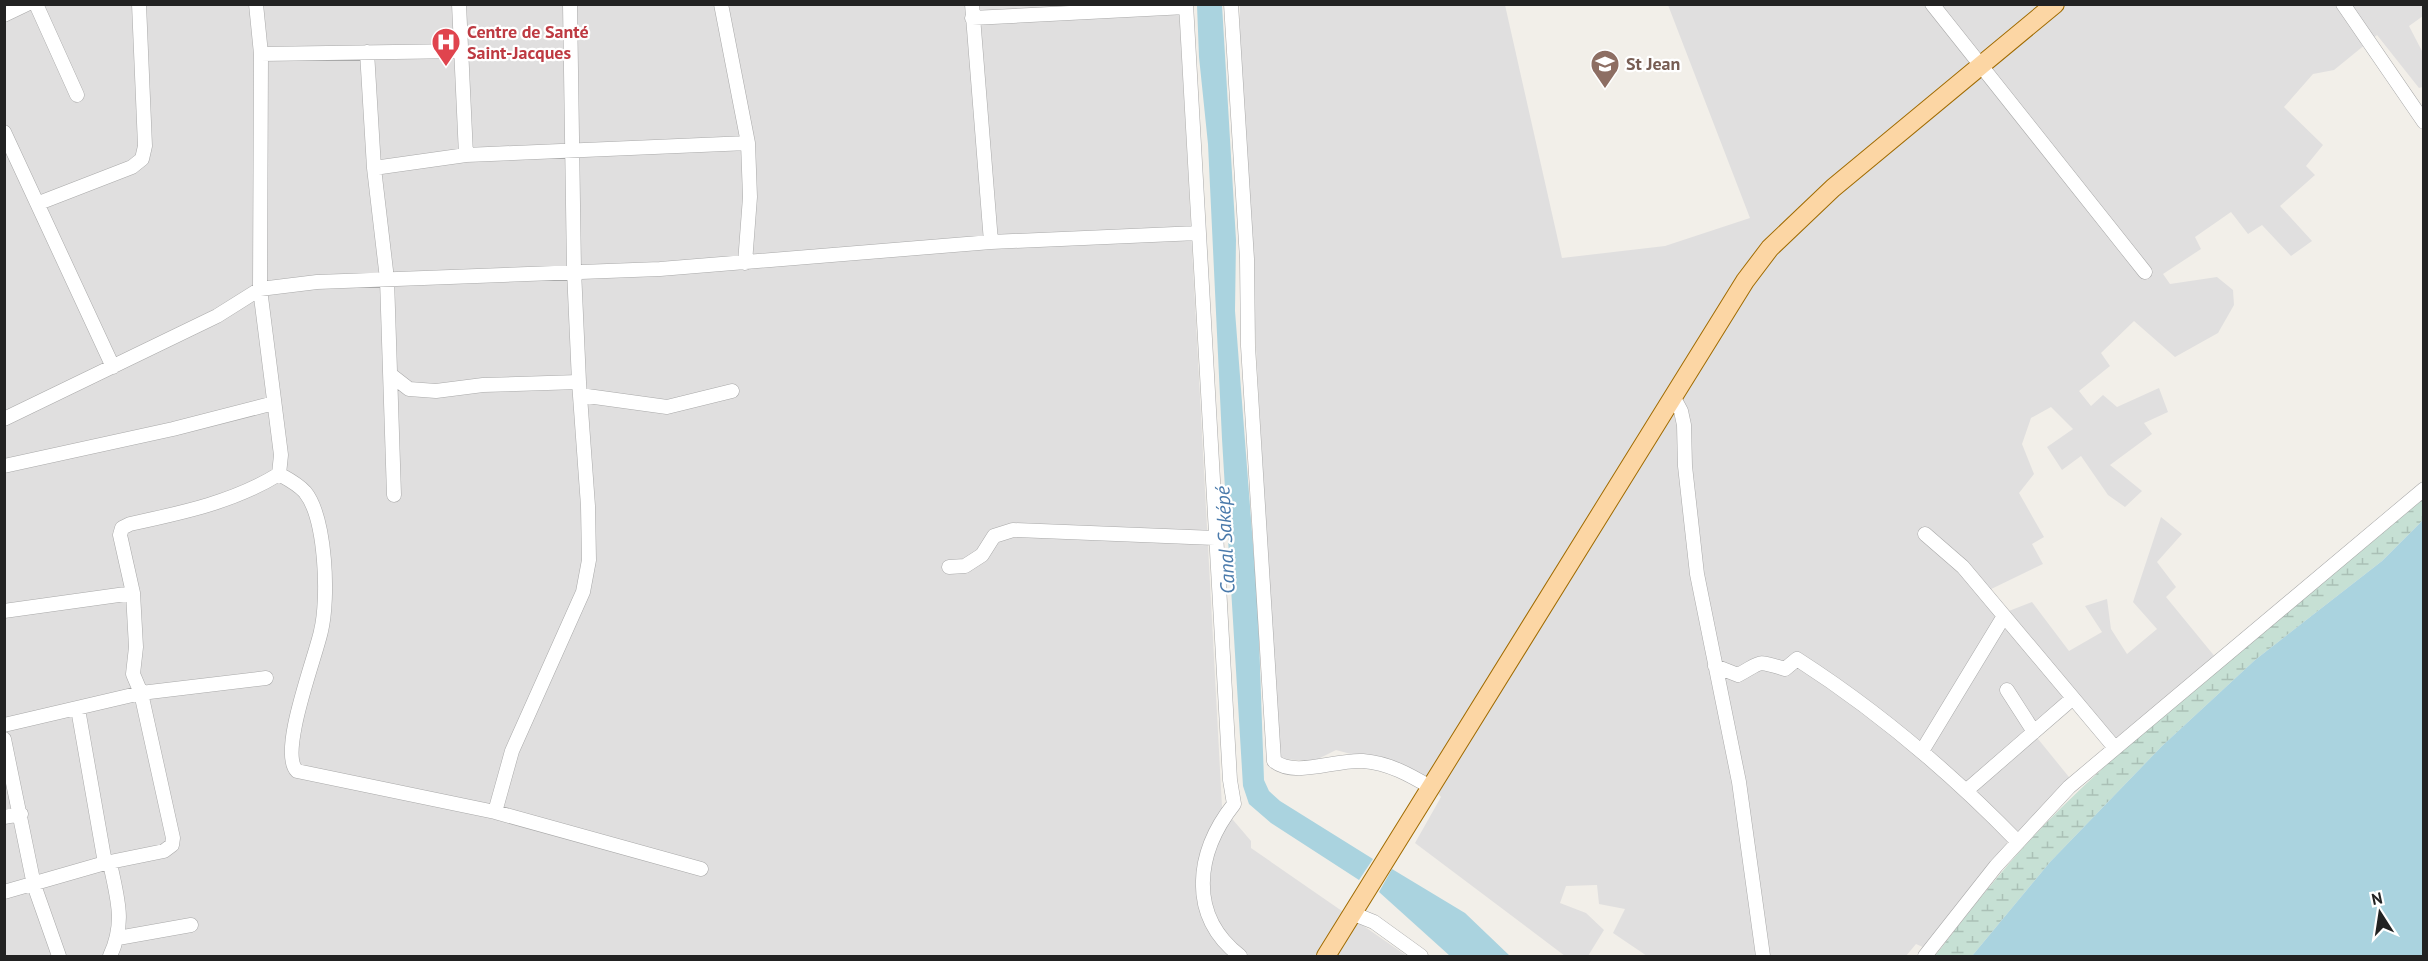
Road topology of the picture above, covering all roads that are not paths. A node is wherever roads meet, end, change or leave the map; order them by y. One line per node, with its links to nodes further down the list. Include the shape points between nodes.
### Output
1 (27, 4): 14 (street)
2 (36, 4): 19 (street)
3 (139, 4): 26 (street, via 145,146 142,159 132,167)
4 (256, 4): 17 (street)
5 (459, 4): 15 (street)
6 (570, 4): 23 (street)
7 (721, 4): 22 (street)
8 (1231, 4): 62 (street, via 1274,761 1281,767 1301,769 1340,761 1388,765)
9 (1932, 4): 18 (street)
10 (2055, 4): 18 (main road)
11 (2343, 4): 20 (street)
12 (1186, 6): 13 (street); 27 (street)
13 (972, 11): 28 (street)
14 (4, 15)
15 (461, 51): 16 (street); 24 (street)
16 (368, 52): 17 (street); 25 (street)
17 (261, 54): 33 (street)
18 (1980, 67): 31 (street); 38 (main road, via 1833,188 1770,248 1745,281)
19 (77, 95)
20 (2424, 122)
21 (4, 132): 26 (street)
22 (748, 142): 23 (street); 29 (street, via 750,197)
23 (572, 149): 24 (street); 30 (street)
24 (466, 155): 25 (street)
25 (374, 168): 32 (street)
26 (39, 203): 34 (street)
27 (1198, 232): 28 (street); 46 (street)
28 (991, 242): 29 (street)
29 (745, 263): 30 (street)
30 (574, 270): 32 (street); 36 (street)
31 (2145, 272)
32 (387, 279): 33 (street); 35 (street)
33 (260, 289): 34 (street, via 217,316); 39 (street)
34 (113, 367): 40 (street)
35 (391, 375): 36 (street, via 409,389 436,391 483,385); 44 (street)
36 (579, 388): 37 (street, via 667,407); 64 (street, via 588,506 589,560 583,592 512,751)
37 (732, 391)
38 (1674, 398): 51 (street, via 1684,425 1697,574); 62 (main road)
39 (274, 403): 41 (street); 42 (street, via 281,455)
40 (4, 419)
41 (4, 466)
42 (279, 474): 48 (street, via 259,487 214,503 122,528 120,535); 64 (street, via 306,493 322,535 324,559 322,628 305,677 293,767 297,771)
43 (2424, 489): 60 (street)
44 (394, 495)
45 (1925, 534): 50 (street, via 1962,567)
46 (1215, 538): 47 (street, via 1013,530 994,536 982,555 965,566); 77 (street, via 1233,804 1218,824 1209,846 1201,893 1223,940)
47 (949, 567)
48 (133, 593): 49 (street); 54 (street, via 133,674)
49 (4, 611)
50 (2004, 616): 55 (street); 61 (street)
51 (1715, 666): 61 (street, via 1738,675 1754,663 1785,669 1797,658 1854,696); 80 (street, via 1739,782)
52 (266, 678): 54 (street)
53 (2007, 690): 58 (street)
54 (141, 693): 56 (street); 68 (street, via 172,845 164,851)
55 (2073, 698): 58 (street); 60 (street)
56 (78, 709): 57 (street); 68 (street)
57 (4, 725)
58 (2034, 732): 63 (street)
59 (4, 739): 65 (street)
60 (2115, 748): 67 (street, via 2070,787)
61 (1922, 751): 63 (street)
62 (1432, 788): 72 (main road)
63 (1967, 790): 67 (street)
64 (495, 812): 69 (street)
65 (21, 814): 66 (street); 70 (street)
66 (4, 817)
67 (2018, 842): 81 (street)
68 (107, 863): 70 (street); 74 (street, via 120,912)
69 (701, 869)
70 (34, 885): 71 (street); 75 (street)
71 (4, 892)
72 (1356, 910): 78 (main road); 79 (street)
73 (191, 925): 74 (street)
74 (118, 938): 76 (street)
75 (56, 956)
76 (110, 957)
77 (1240, 957)
78 (1326, 957)
79 (1421, 957)
80 (1763, 957)
81 (1925, 957)

